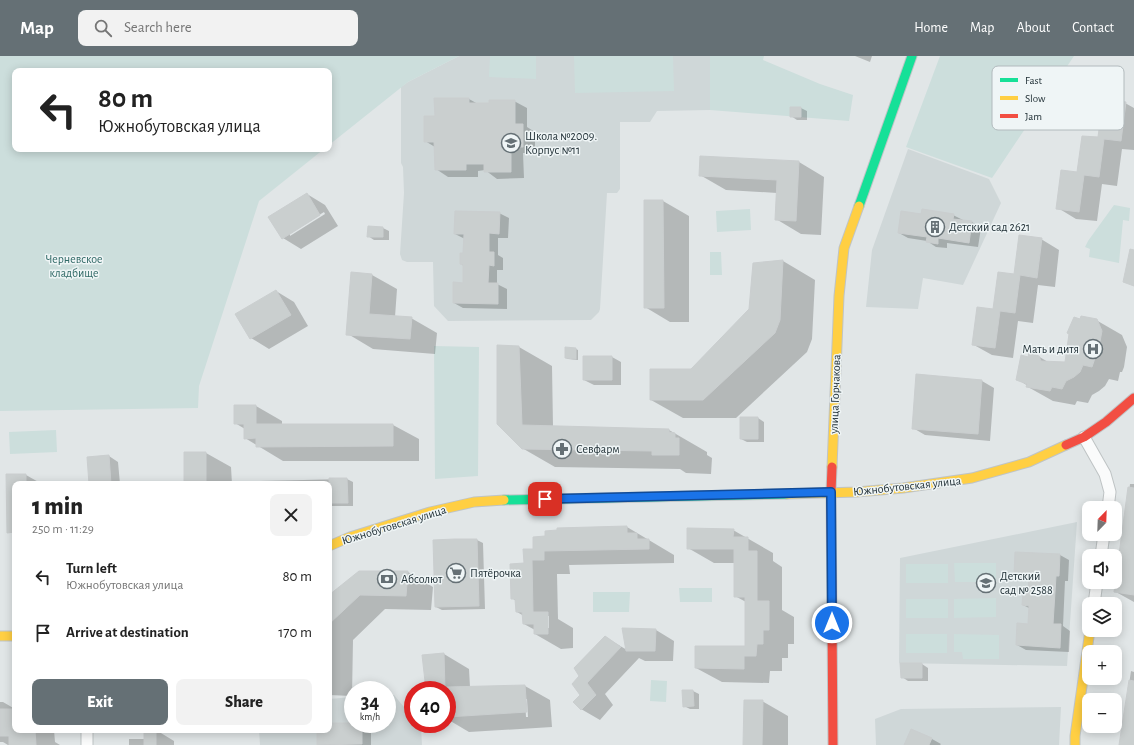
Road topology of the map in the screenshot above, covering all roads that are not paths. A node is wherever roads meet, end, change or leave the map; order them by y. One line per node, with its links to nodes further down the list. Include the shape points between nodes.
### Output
1 (912, 56): 4 (street, улица Горчакова, via 844,248 839,296)
2 (1134, 398): 3 (street, Южнобутовская улица)
3 (1084, 437): 4 (street, Южнобутовская улица, via 1029,462 972,478 903,488); 5 (street, via 1106,474 1110,492)
4 (831, 492): 6 (street, Южнобутовская улица, via 474,502 430,512); 12 (street, улица Горчакова)
5 (1109, 501)
6 (332, 545)
7 (0, 636): 8 (street)
8 (12, 636)
9 (1089, 637): 13 (street)
10 (87, 733): 11 (street)
11 (87, 745)
12 (833, 745)
13 (1074, 745)

